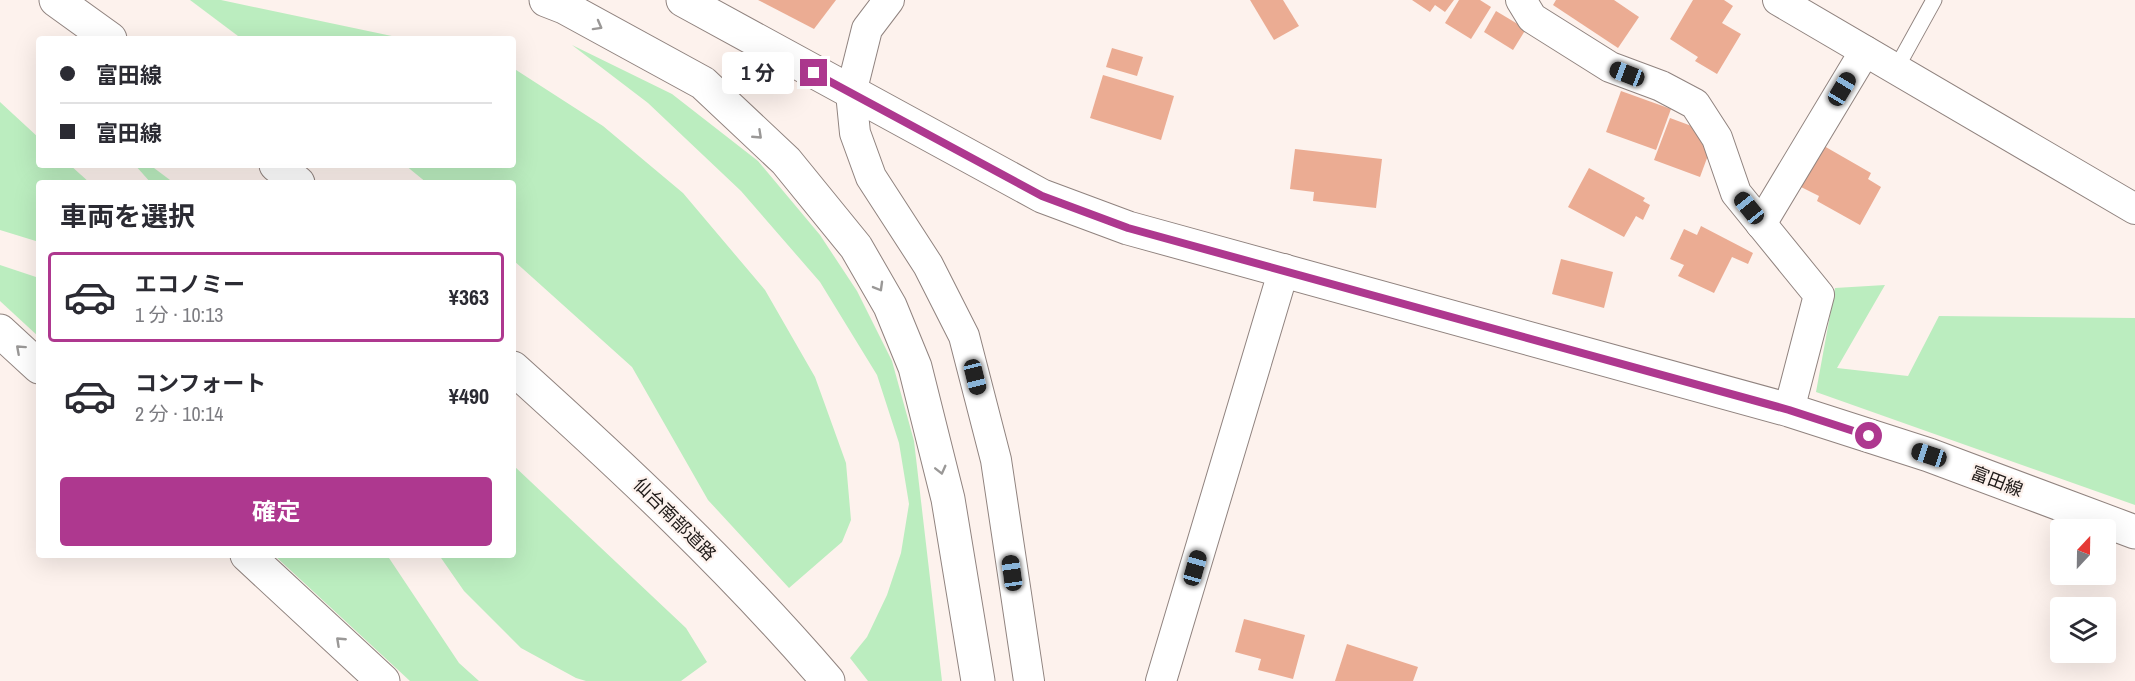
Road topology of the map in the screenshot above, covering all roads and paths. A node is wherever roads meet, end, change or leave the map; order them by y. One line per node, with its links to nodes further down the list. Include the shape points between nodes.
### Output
1 (56, 0): 8 (main road)
2 (546, 0): 26 (main road, one-way to 26, via 703,82 786,161 856,247 890,306 915,367 948,499)
3 (683, 0): 11 (main road, 富田線)
4 (889, 0): 11 (street, via 867,29)
5 (1521, 0): 15 (street, via 1532,18 1610,67 1695,104 1717,138 1736,193)
6 (1778, 0): 9 (street)
7 (1934, 0): 10 (lane)
8 (106, 36)
9 (1865, 51): 10 (street); 15 (street)
10 (1897, 67): 14 (street)
11 (851, 93): 16 (main road, 富田線, via 1042,196 1128,228); 27 (street, via 855,133 871,177 928,265 964,336 996,460)
12 (280, 168): 13 (main road)
13 (294, 180)
14 (2135, 208)
15 (1761, 224): 20 (street, via 1819,295)
16 (1284, 270): 20 (main road, 富田線); 23 (street)
17 (0, 332): 18 (main road, one-way to 17)
18 (36, 364)
19 (516, 371): 25 (main road, 仙台南部道路, via 651,492)
20 (1789, 410): 21 (main road, 富田線, via 1929,455)
21 (2135, 532)
22 (250, 558): 24 (main road, one-way to 22)
23 (1168, 680)
24 (383, 681)
25 (828, 681)
26 (978, 681)
27 (1029, 681)

